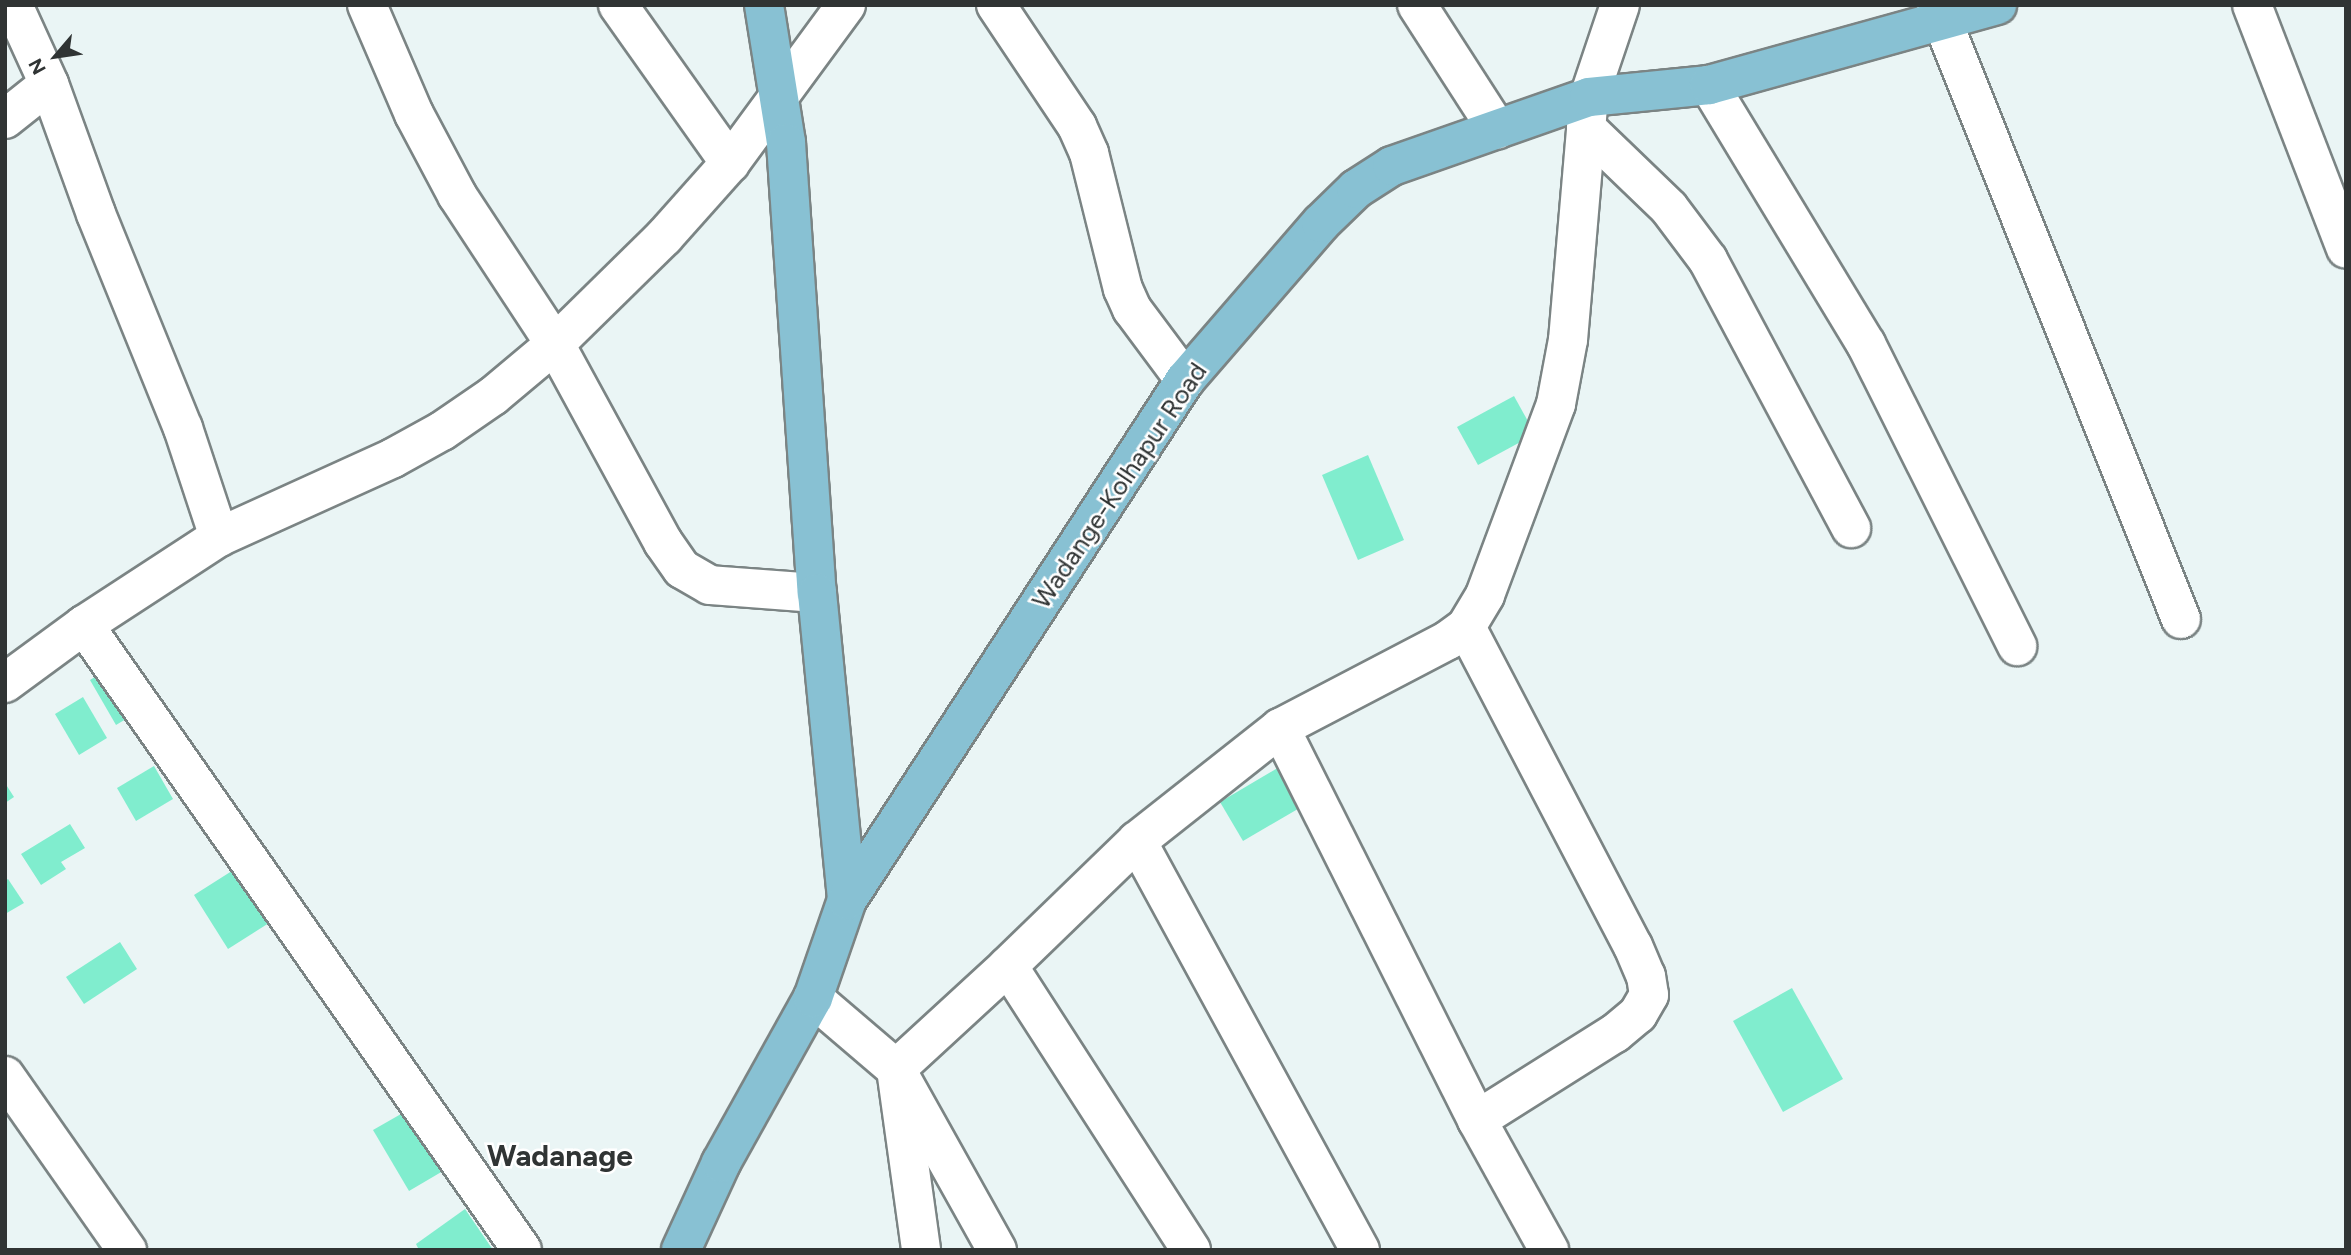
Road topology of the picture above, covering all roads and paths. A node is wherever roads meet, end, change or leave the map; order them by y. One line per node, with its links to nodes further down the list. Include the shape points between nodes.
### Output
1 (13, 5): 12 (street)
2 (367, 5): 20 (street, via 414,114 457,195)
3 (618, 5): 18 (street)
4 (764, 5): 14 (main road)
5 (846, 5): 14 (street)
6 (996, 5): 21 (street, via 1077,126 1089,153 1123,289 1132,309)
7 (1417, 5): 17 (street)
8 (1620, 5): 15 (street)
9 (1997, 5): 11 (main road, Wadange-Kolhapur Road)
10 (2252, 5): 19 (street)
11 (1939, 13): 13 (main road, Wadange-Kolhapur Road); 25 (street)
12 (49, 85): 16 (street); 23 (street, via 183,428)
13 (1709, 85): 15 (main road, Wadange-Kolhapur Road); 28 (street, via 1866,344)
14 (779, 93): 18 (street); 24 (main road)
15 (1587, 112): 17 (main road, Wadange-Kolhapur Road); 22 (street, via 1708,260); 27 (street, via 1568,340 1556,404 1485,595)
16 (5, 119)
17 (1497, 129): 21 (main road, Wadange-Kolhapur Road, via 1392,166 1356,189)
18 (730, 163): 20 (street, via 664,237)
19 (2346, 248)
20 (555, 344): 23 (street, via 442,432); 24 (street, via 682,569 710,585)
21 (1185, 380): 32 (main road, Wadange-Kolhapur Road)
22 (1851, 528)
23 (219, 537): 26 (street)
24 (817, 593): 32 (main road)
25 (2181, 619)
26 (84, 625): 29 (street); 39 (street)
27 (1466, 627): 30 (street); 37 (street, via 1633,946 1649,995 1639,1014 1615,1033)
28 (2017, 646)
29 (5, 682)
30 (1280, 728): 31 (street); 37 (street)
31 (1137, 841): 33 (street); 44 (street)
32 (847, 900): 34 (main road, Wadange-Kolhapur Road)
33 (1008, 966): 35 (street); 43 (street)
34 (813, 998): 35 (street); 40 (main road, Wadange-Kolhapur Road, via 721,1163)
35 (896, 1069): 41 (street); 42 (street)
36 (5, 1076): 38 (street)
37 (1476, 1120): 45 (street)
38 (127, 1250)
39 (522, 1250)
40 (681, 1250)
41 (921, 1250)
42 (997, 1250)
43 (1191, 1250)
44 (1360, 1250)
45 (1549, 1250)

